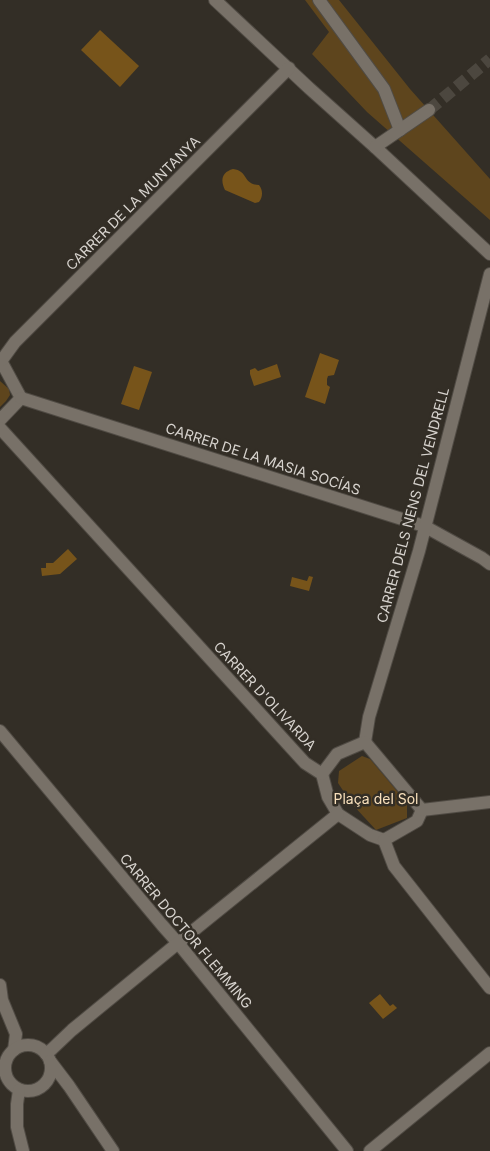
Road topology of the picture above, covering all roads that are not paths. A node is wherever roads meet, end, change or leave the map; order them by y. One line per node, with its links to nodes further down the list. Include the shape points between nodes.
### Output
1 (215, 0): 3 (street)
2 (319, 0): 5 (street, via 384,89)
3 (288, 68): 6 (street); 9 (street, CARRER DE LA MUNTANYA, via 15,342)
4 (429, 110): 5 (street)
5 (400, 130): 6 (street)
6 (375, 147): 7 (street)
7 (490, 254)
8 (490, 274): 13 (street, CARRER DELS NENS DEL VENDRELL)
9 (1, 360): 10 (street)
10 (21, 398): 11 (street); 13 (street, CARRER DE LA MASIA SOCÍAS)
11 (0, 420)
12 (0, 428): 17 (street, CARRER D'OLIVARDA, via 305,762)
13 (424, 526): 14 (street, CARRER DE LA MASIA SOCÍAS); 16 (street, CARRER DELS NENS DEL VENDRELL, via 369,717)
14 (490, 564)
15 (0, 731): 22 (street, CARRER DOCTOR FLEMMING)
16 (365, 742): 17 (street, via 337,754); 19 (street)
17 (322, 774): 20 (street, via 328,797)
18 (490, 802): 19 (street)
19 (422, 810): 21 (street, via 417,821)
20 (338, 814): 21 (street, via 370,835); 22 (street)
21 (384, 840): 24 (street, via 394,866)
22 (178, 943): 27 (street, via 72,1030 52,1049); 32 (street, CARRER DOCTOR FLEMMING)
23 (0, 985): 25 (street, via 2,1000 16,1034)
24 (490, 988)
25 (14, 1050): 27 (street, via 20,1046 34,1046); 28 (street, via 5,1063)
26 (490, 1052): 33 (street)
27 (48, 1058): 29 (street, via 51,1069 45,1084 37,1090); 31 (street)
28 (4, 1084): 29 (street)
29 (19, 1090): 30 (street, via 17,1127)
30 (23, 1151)
31 (113, 1151)
32 (347, 1151)
33 (370, 1151)

